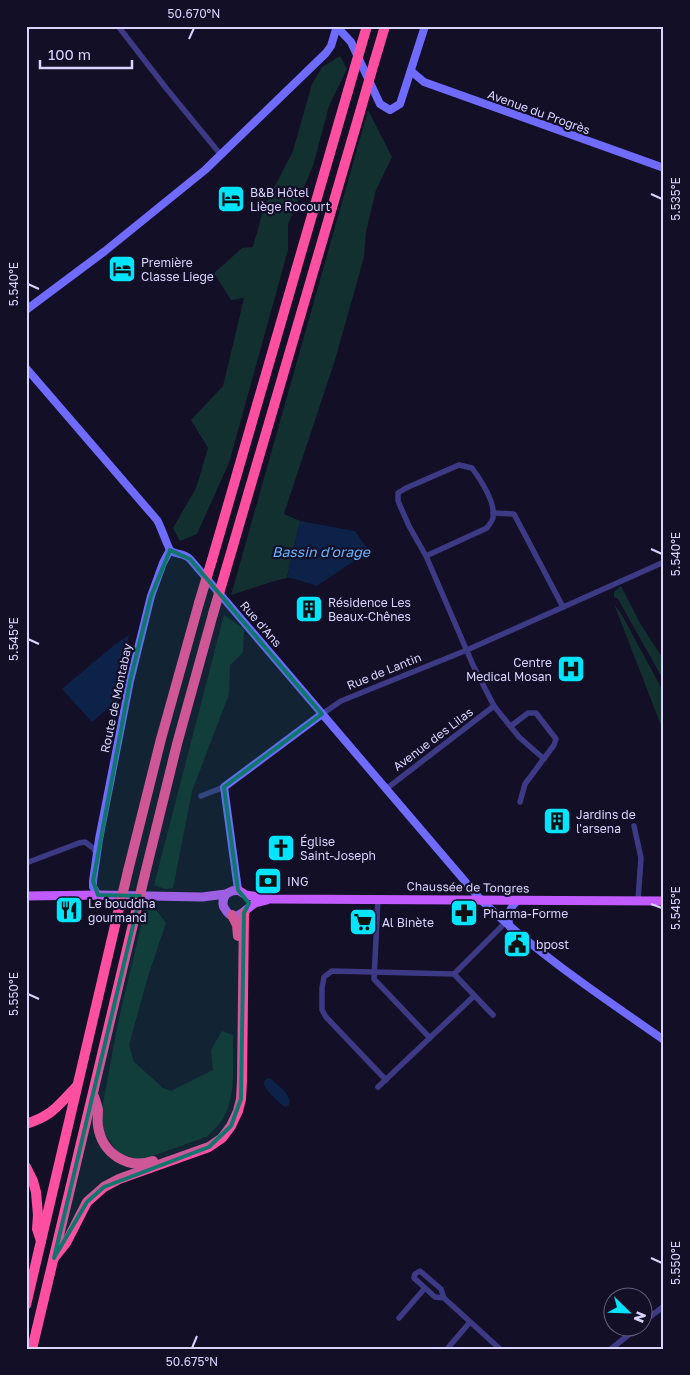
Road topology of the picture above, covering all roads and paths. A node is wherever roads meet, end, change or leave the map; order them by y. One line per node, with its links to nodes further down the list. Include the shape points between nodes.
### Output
1 (118, 26): 7 (street)
2 (367, 26): 52 (highway, bridge, via 161,739)
3 (385, 26): 54 (highway, bridge, via 177,744)
4 (425, 26): 6 (street)
5 (337, 27): 6 (street, via 351,42 380,104 390,110 400,104); 7 (street, via 326,52)
6 (411, 71): 8 (street, Avenue du Progrès, via 424,82)
7 (221, 155): 9 (street)
8 (664, 168)
9 (26, 310)
10 (26, 368): 12 (street, via 157,520)
11 (493, 513): 13 (street, via 487,528); 13 (street, via 481,480 472,468 459,466 398,493 398,501 409,526); 15 (street, via 514,514)
12 (170, 550): 18 (street, Rue d'Ans, via 190,559); 26 (street, Route de Montabay, via 147,610)
13 (426, 556): 16 (street)
14 (664, 562): 15 (street, Rue de Lantin)
15 (563, 607): 16 (street, Rue de Lantin)
16 (467, 650): 17 (street); 18 (street, Rue de Lantin, via 341,701)
17 (494, 706): 19 (street); 22 (street, Avenue des Lilas)
18 (322, 714): 21 (street, Rue de Lantin); 22 (street, Rue d'Ans)
19 (511, 726): 20 (street); 20 (street, via 528,713 536,713 556,739)
20 (544, 759): 24 (street, via 525,784)
21 (224, 787): 23 (street); 29 (street)
22 (386, 789): 28 (street, Rue d'Ans)
23 (200, 796)
24 (520, 802)
25 (634, 826): 39 (street, via 641,858)
26 (97, 854): 27 (street, via 85,842); 32 (street, Route de Montabay, via 93,881)
27 (26, 863)
28 (469, 886): 36 (street); 37 (street, Rue d'Ans)
29 (242, 893): 30 (main road, Chaussée de Tongres, via 232,890); 34 (main road, Chaussée de Tongres); 42 (main road, via 249,903)
30 (226, 894): 33 (main road, Chaussée de Tongres); 41 (main road)
31 (26, 896): 32 (main road, Chaussée de Tongres)
32 (98, 896): 33 (main road, Chaussée de Tongres)
33 (202, 897): 41 (main road, Chaussée de Tongres)
34 (272, 899): 35 (main road, Chaussée de Tongres); 42 (main road, Chaussée de Tongres, via 254,904)
35 (378, 899): 36 (main road, Chaussée de Tongres); 45 (street)
36 (459, 899): 37 (main road, Chaussée de Tongres)
37 (481, 900): 38 (main road, Chaussée de Tongres); 44 (street, Rue d'Ans)
38 (518, 900): 39 (main road, Chaussée de Tongres); 44 (street, via 508,912)
39 (638, 900): 40 (main road, Chaussée de Tongres)
40 (664, 901)
41 (223, 904): 43 (main road, via 225,911)
42 (245, 912): 43 (main road, Chaussée de Tongres); 58 (highway, via 241,1100 231,1126 209,1147 104,1187 87,1202 66,1243)
43 (232, 915): 54 (highway, via 238,930 236,1088 226,1123 206,1142 137,1164 117,1157 105,1145 98,1126 98,1107)
44 (508, 925): 46 (street); 50 (street, Rue d'Ans)
45 (374, 971): 46 (street); 49 (street, via 374,979); 51 (street, via 332,971 324,977 322,1010)
46 (454, 974): 47 (street)
47 (474, 996): 48 (street); 49 (street)
48 (493, 1015)
49 (430, 1038): 51 (street)
50 (664, 1040)
51 (386, 1080): 53 (street)
52 (78, 1085): 55 (highway, via 53,1112); 57 (highway)
53 (378, 1086)
54 (93, 1093): 58 (highway)
55 (26, 1124)
56 (26, 1167): 57 (highway, via 36,1192 37,1230)
57 (41, 1242): 61 (highway)
58 (54, 1258): 67 (highway)
59 (426, 1288): 60 (street, via 435,1296); 60 (street, via 414,1278 420,1271 441,1289); 64 (street)
60 (444, 1298): 65 (street)
61 (26, 1305)
62 (664, 1306): 63 (street)
63 (652, 1315)
64 (399, 1318)
65 (470, 1322): 68 (street); 69 (street)
66 (625, 1338): 70 (street)
67 (32, 1349)
68 (447, 1349)
69 (500, 1349)
70 (611, 1349)

